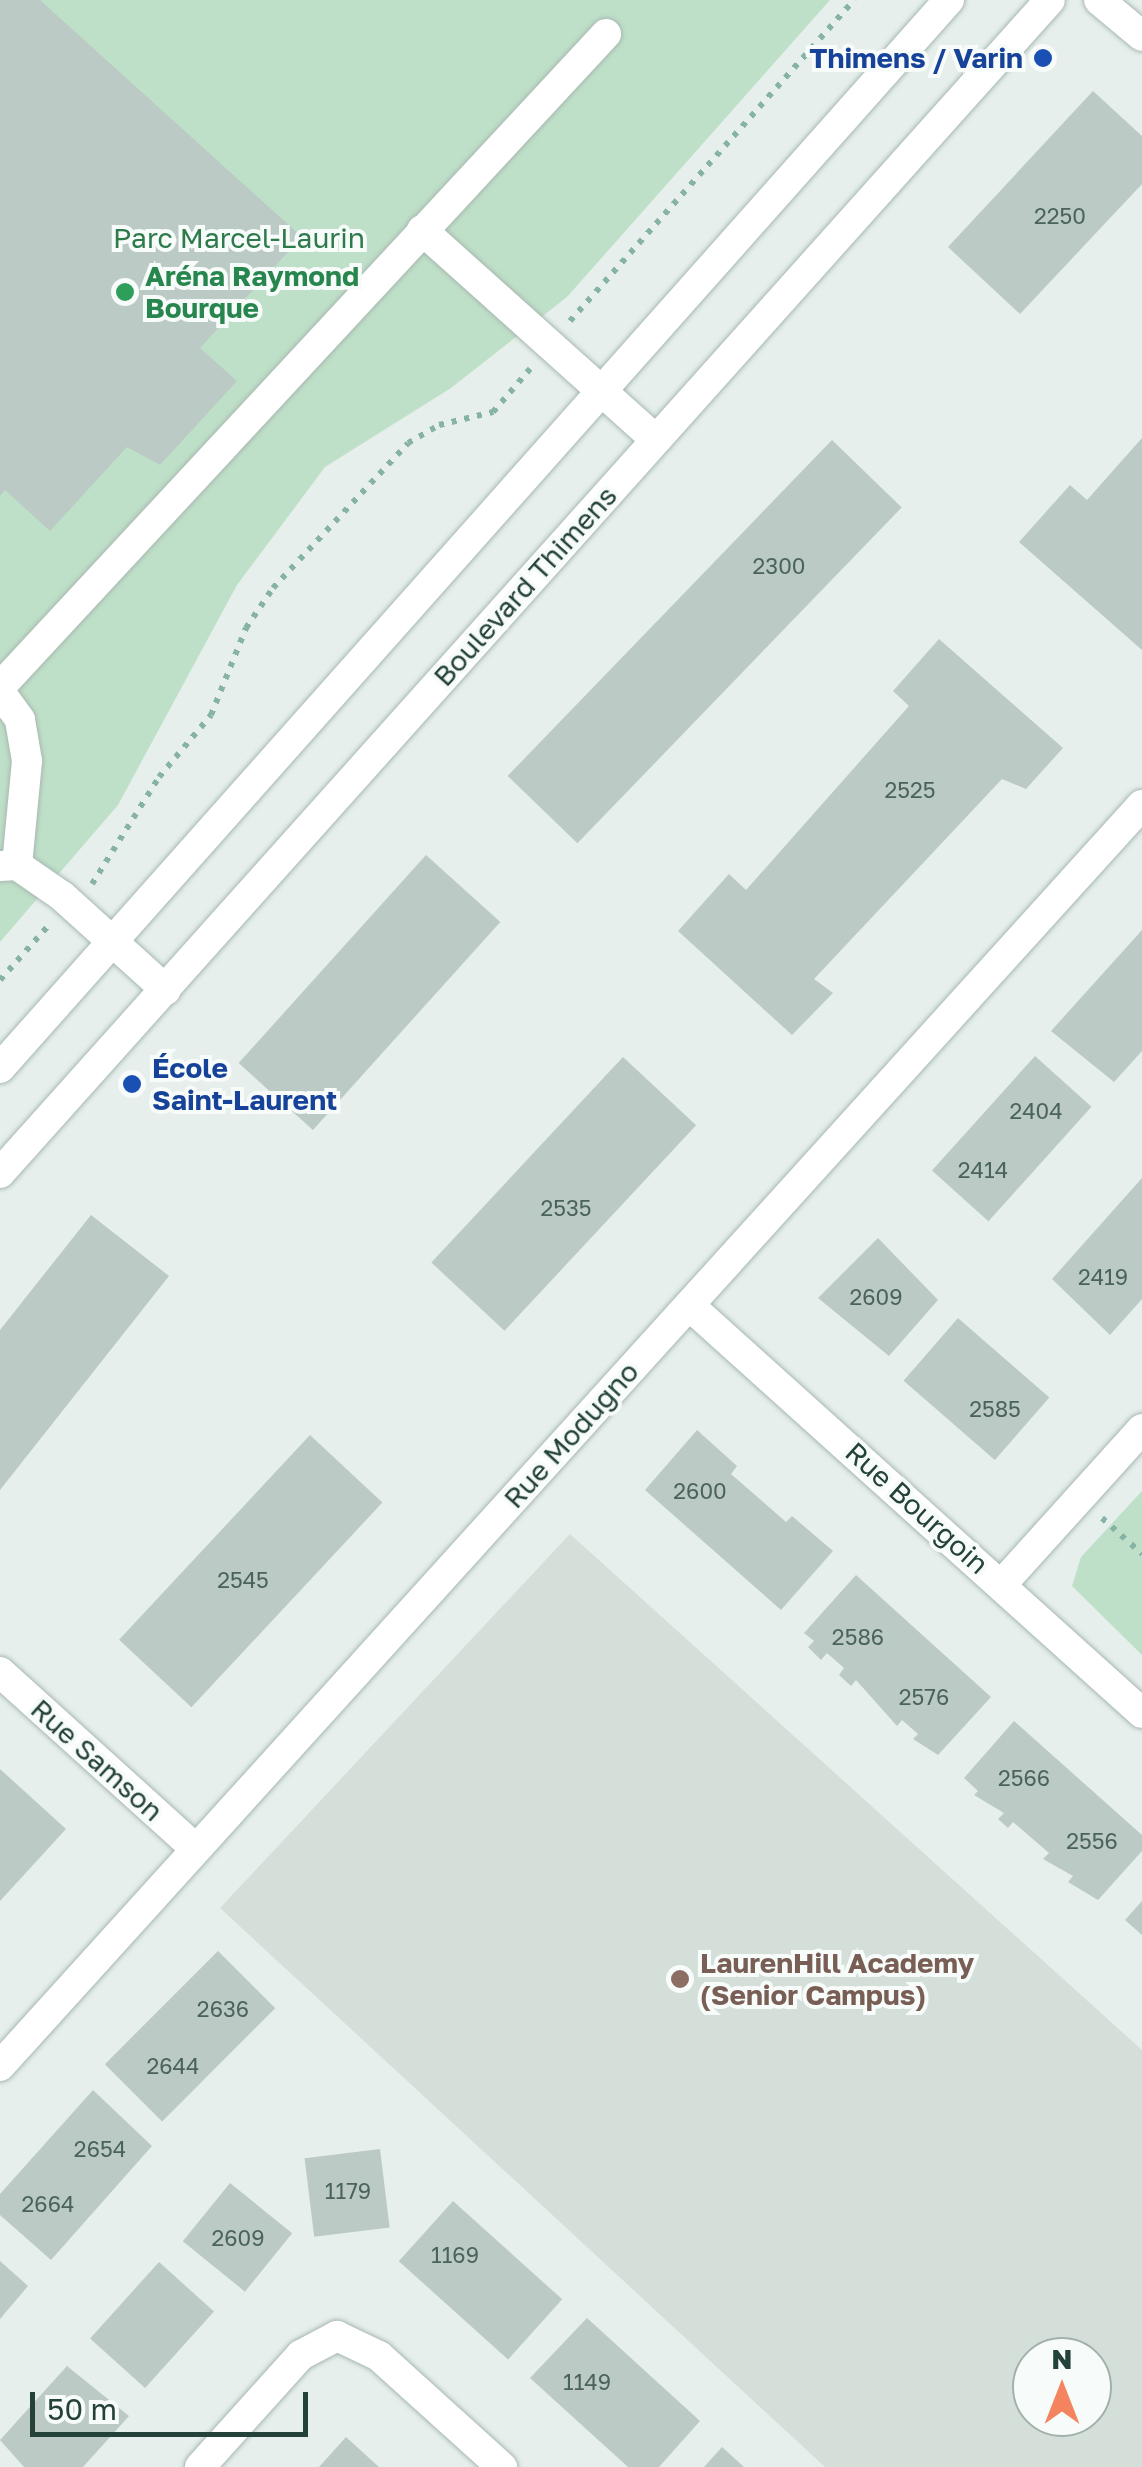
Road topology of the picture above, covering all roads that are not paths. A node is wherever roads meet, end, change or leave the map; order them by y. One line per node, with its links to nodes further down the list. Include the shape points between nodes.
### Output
1 (949, 0): 7 (street)
2 (1050, 0): 8 (street, Boulevard Thimens)
3 (1099, 0): 5 (street)
4 (606, 34): 6 (street)
5 (1142, 36)
6 (422, 230): 7 (street); 9 (street)
7 (604, 392): 8 (street); 12 (street)
8 (655, 439): 13 (street, Boulevard Thimens)
9 (0, 690): 11 (street, via 20,720 27,761)
10 (1142, 805): 16 (street, Rue Modugno)
11 (8, 866): 12 (street)
12 (113, 942): 13 (street); 14 (street)
13 (166, 990): 15 (street, Boulevard Thimens)
14 (0, 1068)
15 (0, 1173)
16 (690, 1306): 18 (street, Rue Bourgoin); 21 (street, Rue Modugno)
17 (1142, 1430): 18 (street)
18 (1002, 1584): 20 (street, Rue Bourgoin)
19 (0, 1672): 21 (street, Rue Samson)
20 (1142, 1712)
21 (195, 1848): 22 (street, Rue Modugno)
22 (0, 2066)
23 (200, 2467): 24 (street, via 301,2355 337,2336 379,2356)
24 (502, 2467)

